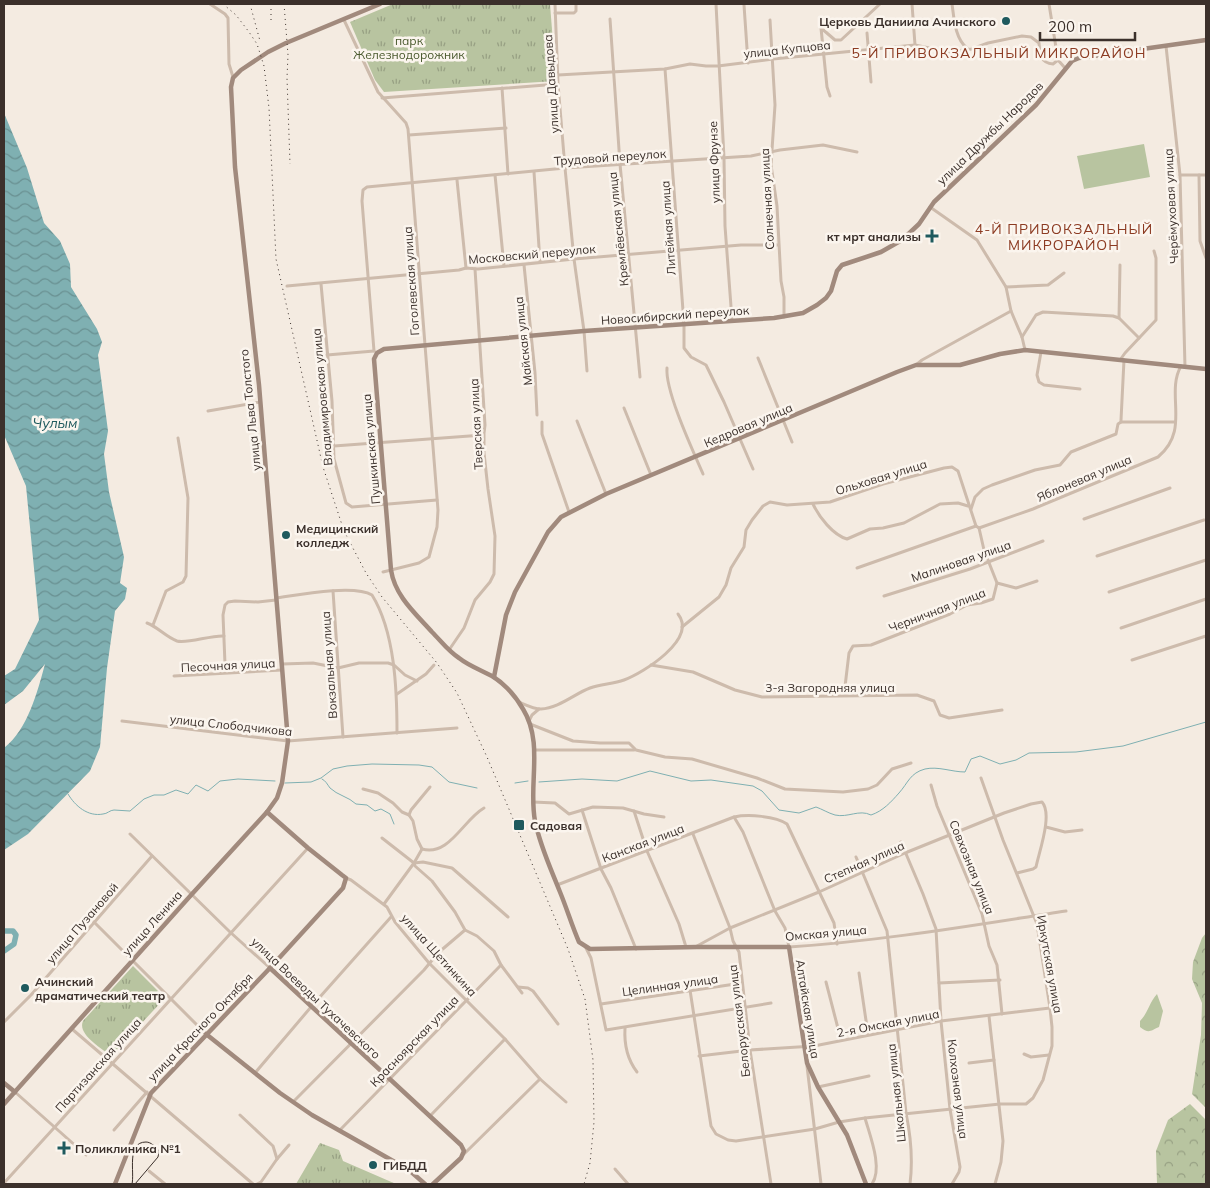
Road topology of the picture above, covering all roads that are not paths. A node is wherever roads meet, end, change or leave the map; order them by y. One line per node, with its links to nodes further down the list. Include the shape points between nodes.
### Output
1 (210, 4): 30 (street, via 228,18 229,64)
2 (380, 4): 13 (street)
3 (555, 4): 11 (street, улица Давыдова)
4 (576, 4): 11 (street, via 574,13)
5 (716, 4): 25 (street, улица Фрунзе)
6 (880, 4): 21 (street, via 841,40 821,28)
7 (912, 4): 17 (street)
8 (952, 4): 19 (street, via 956,28)
9 (1049, 4): 23 (street)
10 (744, 5): 24 (street)
11 (556, 13): 29 (street, улица Давыдова)
12 (610, 19): 28 (street, Кремлёвская улица)
13 (344, 20): 30 (street, via 268,52); 35 (street, Гоголевская улица)
14 (770, 20): 22 (street, Солнечная улица)
15 (868, 33): 20 (street)
16 (1206, 40): 18 (street, улица Дружбы Народов)
17 (915, 45): 19 (street, улица Купцова, via 948,52); 20 (street, улица Купцова)
18 (1166, 46): 26 (street, улица Дружбы Народов, via 1079,58); 47 (street, Черёмуховая улица)
19 (968, 49): 23 (street, улица Купцова, via 1031,37 1039,43 1044,62 1053,64)
20 (868, 50): 21 (street, улица Купцова); 31 (street)
21 (824, 54): 22 (street, улица Купцова); 34 (street)
22 (773, 59): 24 (street, улица Купцова); 38 (street, Солнечная улица, via 775,105)
23 (1058, 60): 26 (street)
24 (748, 62): 25 (street, улица Купцова)
25 (718, 66): 27 (street, улица Купцова, via 690,64); 40 (street, улица Фрунзе)
26 (1065, 68): 53 (street, улица Дружбы Народов, via 1036,105)
27 (665, 69): 28 (street, улица Купцова); 41 (street, Литейная улица)
28 (614, 72): 29 (street, улица Купцова); 42 (street, Кремлёвская улица)
29 (558, 75): 32 (street, улица Давыдова)
30 (233, 78): 98 (street, улица Льва Толстого, via 230,87 234,167)
31 (871, 82)
32 (558, 84): 33 (street); 43 (street, улица Давыдова)
33 (502, 88): 35 (street); 36 (street)
34 (830, 96)
35 (382, 98): 37 (street, Гоголевская улица, via 406,123)
36 (506, 128): 37 (street); 45 (street)
37 (409, 135): 51 (street, Гоголевская улица)
38 (771, 152): 39 (street, Трудовой переулок, via 826,145); 40 (street, Трудовой переулок); 54 (street, Солнечная улица)
39 (857, 152)
40 (724, 158): 41 (street, Трудовой переулок); 55 (street, улица Фрунзе)
41 (672, 161): 42 (street, Трудовой переулок); 56 (street, Литейная улица)
42 (620, 164): 43 (street, Трудовой переулок); 58 (street, Кремлёвская улица)
43 (566, 168): 44 (street, Трудовой переулок); 60 (street, улица Давыдова)
44 (534, 172): 45 (street, Трудовой переулок); 61 (street)
45 (508, 174): 46 (street, Трудовой переулок)
46 (495, 175): 50 (street, Трудовой переулок); 64 (street)
47 (1180, 175): 48 (street); 92 (street, Черёмуховая улица)
48 (1199, 175): 49 (street); 59 (street, via 1200,242)
49 (1206, 175)
50 (457, 180): 51 (street, Трудовой переулок); 65 (street)
51 (412, 182): 52 (street, Трудовой переулок); 68 (street, Гоголевская улица)
52 (364, 189): 69 (street, Пушкинская улица)
53 (930, 207): 72 (street, via 977,240); 74 (street, Новосибирский переулок, via 919,224 902,240 881,252 842,264 828,294 816,305 807,311)
54 (778, 245): 55 (street, Московский переулок); 74 (street, Солнечная улица)
55 (727, 247): 56 (street, Московский переулок); 76 (street, улица Фрунзе)
56 (678, 251): 58 (street, Московский переулок); 77 (street, Литейная улица)
57 (1154, 251): 82 (street, via 1156,317)
58 (630, 255): 60 (street, Московский переулок); 78 (street, Кремлёвская улица)
59 (1206, 258)
60 (574, 259): 61 (street, Московский переулок); 79 (street, улица Давыдова)
61 (540, 262): 62 (street, Московский переулок)
62 (524, 265): 64 (street, Московский переулок); 80 (street, Майская улица)
63 (1120, 265): 75 (street)
64 (504, 266): 66 (street, Московский переулок)
65 (466, 268): 66 (street, Московский переулок); 68 (street, Московский переулок)
66 (475, 269): 83 (street, Тверская улица)
67 (1064, 272): 72 (street, via 1048,285)
68 (420, 273): 69 (street, Московский переулок); 84 (street, Гоголевская улица)
69 (367, 280): 70 (street, Московский переулок); 86 (street, Пушкинская улица)
70 (321, 284): 71 (street, Московский переулок); 88 (street, Владимировская улица)
71 (287, 286)
72 (1006, 287): 73 (street)
73 (1011, 311): 81 (street); 91 (street)
74 (784, 316): 76 (street, Новосибирский переулок)
75 (1119, 318): 81 (street, via 1043,312 1038,314); 82 (street)
76 (732, 320): 77 (street, Новосибирский переулок)
77 (684, 324): 78 (street, Новосибирский переулок); 109 (street, Литейная улица, via 683,345 688,354 706,365)
78 (636, 328): 79 (street, Новосибирский переулок); 96 (street, Кремлёвская улица)
79 (584, 331): 80 (street, Новосибирский переулок); 95 (street, улица Давыдова)
80 (530, 337): 83 (street, Новосибирский переулок); 101 (street, Майская улица)
81 (1022, 337): 85 (street)
82 (1139, 338): 90 (street, via 1124,353)
83 (480, 341): 84 (street, Новосибирский переулок); 107 (street, Тверская улица)
84 (425, 346): 86 (street, Новосибирский переулок); 110 (street, Гоголевская улица)
85 (1025, 350): 87 (street, Кедровая улица); 91 (street, Кедровая улица, via 956,366)
86 (375, 352): 88 (street, Новосибирский переулок); 112 (street, Пушкинская улица)
87 (1041, 352): 90 (street, Кедровая улица); 97 (street, via 1039,382)
88 (327, 355): 113 (street, Владимировская улица)
89 (758, 358): 103 (street)
90 (1122, 360): 92 (street, Кедровая улица); 105 (street)
91 (916, 365): 103 (street, Кедровая улица)
92 (1183, 366): 94 (street, Кедровая улица); 106 (street, Черёмуховая улица, via 1177,376)
93 (667, 368): 114 (street, via 670,389)
94 (1206, 369)
95 (587, 371)
96 (640, 377)
97 (1080, 389)
98 (260, 402): 100 (street); 141 (street, улица Льва Толстого)
99 (624, 408): 117 (street)
100 (208, 411)
101 (537, 415)
102 (577, 420): 119 (street)
103 (783, 421): 109 (street, Кедровая улица); 111 (street)
104 (542, 422): 124 (street, via 542,437)
105 (1121, 422): 106 (street); 123 (street, via 1116,434 1071,452 1060,465 1034,470 983,489)
106 (1175, 422): 127 (street, Яблоневая улица, via 1171,443 1158,457 1033,509)
107 (484, 435): 110 (street); 149 (street, Тверская улица, via 495,536 493,577 475,600 464,628)
108 (178, 438): 144 (street, via 188,498 186,576 183,582 166,592)
109 (739, 438): 114 (street, Кедровая улица); 115 (street)
110 (433, 439): 112 (street); 120 (street, Гоголевская улица)
111 (792, 442)
112 (381, 443): 113 (street); 121 (street, Пушкинская улица)
113 (334, 446): 121 (street, Владимировская улица, via 346,503 349,506)
114 (696, 457): 116 (street); 117 (street, Кедровая улица)
115 (753, 469)
116 (703, 474)
117 (651, 476): 119 (street, Кедровая улица)
118 (1170, 488): 125 (street)
119 (606, 494): 124 (street, Кедровая улица)
120 (437, 500): 121 (street); 133 (street, Гоголевская улица, via 437,527 428,558)
121 (386, 504): 133 (street, Пушкинская улица)
122 (813, 504): 123 (street, via 834,530 847,539 870,529 904,523 940,504 958,503); 123 (street, Ольховая улица, via 830,502 938,469 955,468); 145 (street, Ольховая улица, via 770,502 763,506 746,530 744,547 719,597)
123 (970, 508): 127 (street)
124 (569, 512): 159 (street, Кедровая улица, via 560,517 548,532 515,592 506,615)
125 (1084, 519)
126 (1204, 520): 129 (street)
127 (978, 527): 131 (street); 132 (street, Яблоневая улица)
128 (1043, 541): 131 (street, Малиновая улица)
129 (1097, 556)
130 (1206, 560): 138 (street)
131 (989, 562): 136 (street); 139 (street, Малиновая улица)
132 (857, 568)
133 (391, 570): 134 (street); 149 (street, Пушкинская улица, via 403,599)
134 (383, 572)
135 (1037, 581): 136 (street, Черничная улица, via 1016,588)
136 (997, 583): 162 (street, Черничная улица, via 993,598 967,605 871,645 853,646 849,653)
137 (333, 591): 141 (street); 152 (street, via 370,593 384,626); 155 (street, Вокзальная улица)
138 (1109, 592)
139 (884, 596)
140 (1206, 598): 146 (street)
141 (276, 599): 147 (street, via 228,602 223,609); 151 (street, улица Льва Толстого)
142 (678, 614): 145 (street)
143 (147, 623): 144 (street)
144 (153, 625): 147 (street, via 179,641)
145 (682, 627): 154 (street, via 669,651)
146 (1121, 628)
147 (224, 636): 157 (street, via 225,666)
148 (1206, 636): 150 (street)
149 (448, 650): 159 (street, Пушкинская улица)
150 (1132, 660)
151 (282, 664): 155 (street, Песочная улица, via 313,663); 156 (street, улица Льва Толстого)
152 (394, 665): 155 (street, Песочная улица, via 372,662); 160 (street); 161 (street)
153 (434, 665): 160 (street)
154 (651, 665): 162 (street, 3-я Загородняя улица, via 693,672 735,690 762,697); 164 (street, via 624,680 592,687 558,705)
155 (338, 668): 170 (street, Вокзальная улица)
156 (283, 670): 157 (street, Песочная улица); 171 (street, улица Льва Толстого)
157 (234, 672): 158 (street, Песочная улица)
158 (174, 676)
159 (494, 677): 163 (street, Пушкинская улица)
160 (416, 681): 161 (street)
161 (397, 694): 169 (street)
162 (844, 695): 165 (street, 3-я Загородняя улица, via 922,696 934,701 940,715 949,718)
163 (518, 701): 164 (street); 167 (street, Пушкинская улица)
164 (540, 709): 167 (street, via 532,715)
165 (1002, 710)
166 (122, 721): 171 (street, улица Слободчикова)
167 (530, 722): 172 (street); 173 (street, via 569,741 629,742)
168 (457, 728): 169 (street, улица Слободчикова)
169 (397, 733): 170 (street, улица Слободчикова)
170 (342, 737): 171 (street, улица Слободчикова)
171 (288, 741): 183 (street, улица Ленина, via 282,783)
172 (534, 750): 173 (street); 179 (street)
173 (635, 750): 174 (street, via 661,757 692,759 780,788 843,792 874,787 892,769)
174 (911, 763)
175 (982, 778): 187 (street, Иркутская улица)
176 (931, 785): 192 (street, Совхозная улица)
177 (430, 787): 184 (street)
178 (363, 789): 184 (street, via 378,793)
179 (533, 802): 181 (street, via 555,803 568,814); 206 (street, via 537,829)
180 (484, 808): 196 (street, via 473,815 444,847 434,850)
181 (582, 810): 182 (street, via 593,807); 202 (street)
182 (634, 811): 185 (street); 197 (street)
183 (267, 812): 195 (street, улица Щетинкина); 208 (street, улица Ленина)
184 (410, 815): 196 (street)
185 (664, 817)
186 (734, 817): 191 (street, Канская улица); 207 (street, via 762,817 786,823); 211 (street, Алтайская улица)
187 (996, 817): 188 (street, Степная улица, via 1042,802); 192 (street, Степная улица); 204 (street, Иркутская улица)
188 (1046, 827): 189 (street, via 1065,832); 204 (street, via 1036,867)
189 (1082, 830)
190 (130, 834): 199 (street, улица Воеводы Тухачевского)
191 (693, 834): 197 (street, Канская улица); 217 (street, Белорусская улица)
192 (950, 835): 198 (street, Степная улица); 216 (street, Совхозная улица)
193 (382, 838): 201 (street)
194 (901, 842): 198 (street, Колхозная улица)
195 (308, 848): 205 (street, улица Щетинкина); 220 (street, Партизанская улица)
196 (422, 848): 201 (street)
197 (647, 851): 202 (street, Канская улица); 223 (street)
198 (905, 853): 203 (street, Степная улица); 219 (street, Колхозная улица)
199 (152, 856): 208 (street, улица Воеводы Тухачевского); 215 (street, улица Пузановой)
200 (856, 857): 203 (street, Школьная улица)
201 (414, 863): 209 (street); 214 (street, via 452,868); 218 (street, via 432,881)
202 (601, 868): 206 (street, Канская улица); 228 (street)
203 (861, 873): 207 (street, Степная улица); 221 (street, Школьная улица)
204 (1017, 873): 212 (street, Иркутская улица)
205 (346, 878): 209 (street, улица Щетинкина); 232 (street, улица Красного Октября, via 343,888)
206 (557, 885): 227 (street, via 578,940)
207 (819, 892): 211 (street, Степная улица); 222 (street, via 834,923)
208 (192, 894): 220 (street, улица Воеводы Тухачевского); 229 (street, улица Ленина)
209 (384, 904): 213 (street, улица Щетинкина)
210 (1066, 910): 212 (street, Омская улица)
211 (775, 911): 217 (street, Степная улица); 226 (street, Алтайская улица, via 785,928)
212 (1034, 915): 216 (street, Омская улица); 247 (street, Иркутская улица)
213 (391, 916): 230 (street, улица Щетинкина); 245 (street)
214 (508, 917)
215 (94, 922): 229 (street); 252 (street, улица Пузановой, via 32,995)
216 (985, 924): 219 (street, Омская улица); 234 (street, Совхозная улица)
217 (730, 928): 224 (street, Степная улица); 225 (street, Белорусская улица)
218 (465, 930): 230 (street); 231 (street, via 494,951)
219 (936, 930): 221 (street, Омская улица); 236 (street, Колхозная улица)
220 (230, 932): 232 (street, улица Воеводы Тухачевского); 241 (street, Партизанская улица)
221 (888, 937): 222 (street, Омская улица); 255 (street, Школьная улица)
222 (838, 944): 226 (street, Омская улица)
223 (686, 947): 224 (street, Омская улица); 228 (street, Омская улица)
224 (697, 947): 225 (street, Омская улица)
225 (737, 947): 226 (street, Омская улица); 237 (street, Белорусская улица)
226 (789, 947): 262 (street, Алтайская улица)
227 (586, 948): 228 (street, Омская улица); 244 (street)
228 (636, 949)
229 (133, 960): 241 (street); 256 (street, улица Ленина)
230 (429, 963): 242 (street, улица Щетинкина); 261 (street)
231 (501, 965): 238 (street); 242 (street, Красноярская улица)
232 (270, 968): 245 (street, улица Воеводы Тухачевского); 257 (street, улица Красного Октября)
233 (859, 973): 258 (street)
234 (1000, 980): 236 (street); 248 (street, Совхозная улица)
235 (826, 982): 260 (street)
236 (940, 983): 251 (street, Колхозная улица)
237 (742, 984): 239 (street, Целинная улица); 246 (street, Белорусская улица)
238 (518, 987): 240 (street); 253 (street, via 536,993)
239 (690, 990): 244 (street, Целинная улица); 250 (street)
240 (522, 993)
241 (170, 998): 257 (street); 268 (street, Партизанская улица)
242 (465, 1000): 259 (street, улица Щетинкина); 275 (street, Красноярская улица)
243 (772, 1003): 246 (street)
244 (601, 1004): 254 (street, via 606,1030)
245 (311, 1007): 261 (street, улица Воеводы Тухачевского); 272 (street)
246 (744, 1008): 250 (street); 263 (street, Белорусская улица)
247 (1050, 1008): 248 (street, 2-я Омская улица); 265 (street, Иркутская улица, via 1053,1044)
248 (1002, 1014): 249 (street, 2-я Омская улица)
249 (989, 1016): 251 (street, 2-я Омская улица); 267 (street)
250 (695, 1017): 254 (street); 266 (street)
251 (941, 1021): 255 (street, 2-я Омская улица); 284 (street, Колхозная улица)
252 (4, 1022)
253 (558, 1024)
254 (625, 1028): 271 (street, via 628,1058)
255 (898, 1028): 258 (street, 2-я Омская улица); 285 (street, Школьная улица)
256 (72, 1029): 268 (street); 278 (street, улица Ленина)
257 (206, 1034): 272 (street); 279 (street, улица Красного Октября)
258 (868, 1034): 260 (street, 2-я Омская улица)
259 (505, 1039): 274 (street, улица Щетинкина); 287 (street)
260 (841, 1040): 262 (street, 2-я Омская улица)
261 (351, 1044): 275 (street, улица Воеводы Тухачевского); 280 (street)
262 (803, 1045): 263 (street, 2-я Омская улица); 269 (street, Алтайская улица)
263 (750, 1050): 266 (street, 2-я Омская улица); 294 (street, Белорусская улица)
264 (1024, 1054): 265 (street, via 1031,1057)
265 (1049, 1055): 283 (street, Иркутская улица, via 1043,1080 1033,1098 1026,1104)
266 (699, 1056): 294 (street, via 711,1126 716,1134 736,1141)
267 (994, 1060): 270 (street); 283 (street)
268 (112, 1062): 279 (street); 290 (street, Партизанская улица)
269 (806, 1062): 277 (street); 291 (street, Алтайская улица)
270 (969, 1063)
271 (637, 1072)
272 (254, 1074): 280 (street)
273 (869, 1076): 277 (street)
274 (540, 1079): 281 (street, улица Щетинкина); 296 (street)
275 (390, 1080): 287 (street, улица Воеводы Тухачевского); 293 (street, Красноярская улица)
276 (4, 1082): 278 (street)
277 (818, 1087): 289 (street)
278 (15, 1092): 282 (street, улица Ленина); 290 (street)
279 (148, 1094): 292 (street); 302 (street, улица Красного Октября); 304 (street)
280 (293, 1102): 293 (street)
281 (566, 1102)
282 (4, 1104)
283 (1000, 1104): 284 (street); 314 (street, via 1003,1147)
284 (950, 1109): 285 (street); 313 (street, Колхозная улица, via 960,1165)
285 (906, 1113): 288 (street); 312 (street, Школьная улица, via 910,1135)
286 (240, 1114): 298 (street, via 274,1146)
287 (430, 1116): 296 (street, улица Воеводы Тухачевского, via 461,1146)
288 (866, 1118): 289 (street); 311 (street, via 877,1168)
289 (839, 1122): 291 (street); 310 (street)
290 (53, 1127): 297 (street); 301 (street, Партизанская улица)
291 (815, 1129): 294 (street); 309 (street, Алтайская улица)
292 (114, 1130)
293 (340, 1130): 305 (street, via 409,1170)
294 (764, 1138): 308 (street, Белорусская улица)
295 (289, 1146): 298 (street)
296 (464, 1154): 306 (street)
297 (86, 1155)
298 (277, 1159): 304 (street, via 261,1182)
299 (615, 1168): 307 (street)
300 (149, 1171): 303 (street)
301 (4, 1183)
302 (115, 1184)
303 (165, 1184)
304 (255, 1184)
305 (425, 1184)
306 (433, 1184)
307 (628, 1184)
308 (771, 1184)
309 (820, 1184)
310 (866, 1184)
311 (872, 1184)
312 (910, 1184)
313 (952, 1184)
314 (995, 1184)

